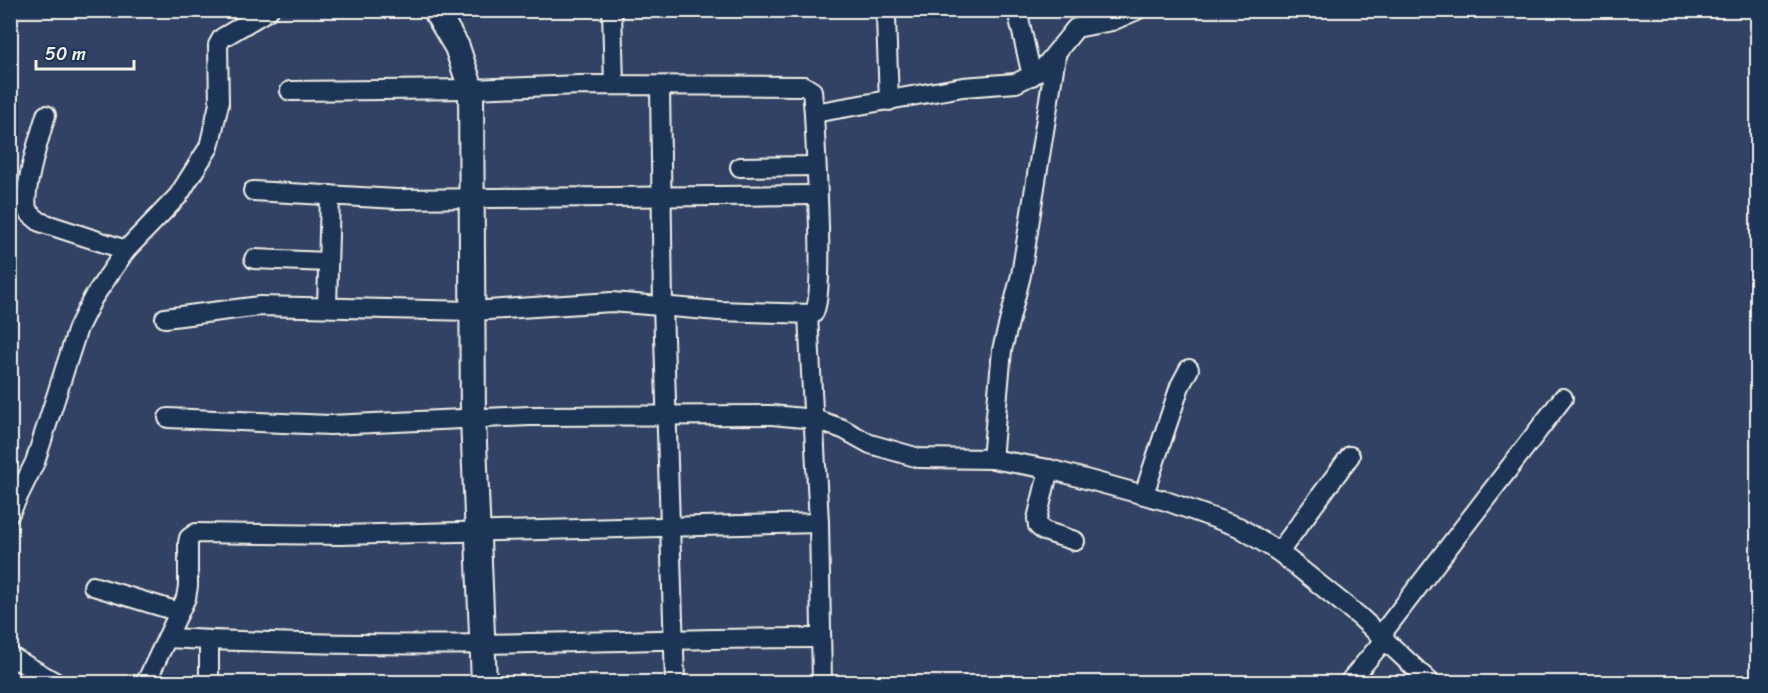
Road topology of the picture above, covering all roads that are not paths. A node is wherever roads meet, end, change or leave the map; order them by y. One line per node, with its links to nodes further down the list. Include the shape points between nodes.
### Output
1 (269, 10): 23 (street, via 222,38 218,45 219,104 209,147 178,196)
2 (435, 10): 11 (main road, via 457,47)
3 (612, 10): 9 (street)
4 (1017, 10): 8 (street)
5 (1137, 10): 7 (street, via 1112,21 1076,28)
6 (886, 18): 13 (street)
7 (1056, 56): 8 (street); 38 (street, via 1021,275 1002,350)
8 (1032, 76): 13 (street, via 1009,84 963,87)
9 (614, 85): 10 (street); 11 (street)
10 (660, 87): 14 (street, via 804,86 813,91); 22 (street)
11 (471, 89): 12 (street); 21 (main road)
12 (290, 91)
13 (889, 100): 14 (street)
14 (814, 112): 16 (street)
15 (46, 115): 23 (street, via 33,161 26,200 28,212 40,222)
16 (816, 166): 17 (street); 20 (street)
17 (740, 167)
18 (253, 191): 19 (street)
19 (330, 195): 21 (street); 25 (street)
20 (817, 195): 22 (street); 29 (street, via 818,305)
21 (472, 196): 22 (street); 28 (main road)
22 (662, 198): 26 (street)
23 (126, 250): 41 (street, via 78,328 35,462)
24 (254, 259): 25 (street)
25 (328, 262): 27 (street)
26 (663, 306): 28 (street, via 590,302); 29 (street); 33 (street)
27 (327, 307): 28 (street); 30 (street, via 260,306)
28 (472, 311): 36 (main road)
29 (808, 315): 35 (street)
30 (165, 318)
31 (1189, 369): 40 (street)
32 (1563, 398): 49 (street)
33 (666, 416): 35 (street, via 772,415); 36 (street); 43 (street)
34 (168, 418): 36 (street, via 330,425)
35 (814, 419): 38 (street, via 870,444 919,458); 42 (street)
36 (473, 420): 44 (main road)
37 (1350, 456): 46 (street)
38 (992, 459): 39 (street)
39 (1049, 469): 40 (street); 45 (street, via 1038,526)
40 (1144, 495): 46 (street, via 1239,527)
41 (10, 513)
42 (819, 523): 43 (street); 52 (street)
43 (670, 527): 44 (street); 51 (street)
44 (478, 531): 48 (street, via 340,535 196,533 189,538 188,586); 54 (main road)
45 (1075, 541)
46 (1279, 552): 49 (street)
47 (93, 586): 48 (street)
48 (179, 612): 50 (street)
49 (1383, 637): 62 (street); 63 (street)
50 (167, 638): 53 (street); 57 (street)
51 (674, 638): 52 (street); 54 (street); 60 (street)
52 (820, 638): 61 (street)
53 (209, 640): 54 (street); 58 (street)
54 (484, 644): 59 (main road)
55 (10, 656): 56 (street)
56 (55, 682)
57 (146, 682)
58 (209, 682)
59 (484, 682)
60 (675, 682)
61 (822, 682)
62 (1349, 682)
63 (1430, 682)

